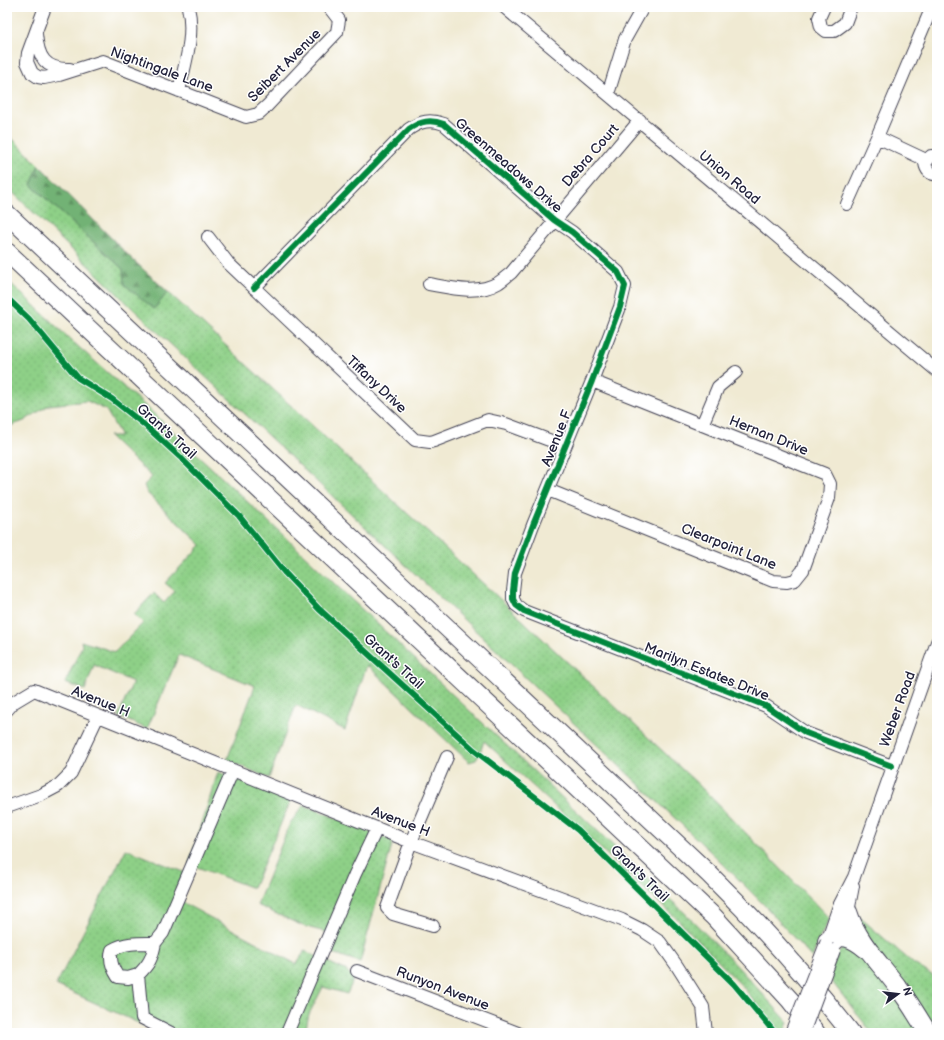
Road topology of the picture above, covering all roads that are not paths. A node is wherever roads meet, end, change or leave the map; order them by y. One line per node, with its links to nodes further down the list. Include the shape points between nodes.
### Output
1 (45, 7): 10 (street)
2 (188, 7): 12 (street, via 192,27)
3 (329, 7): 14 (street, Seibert Avenue, via 338,20 337,32 267,106 258,114)
4 (504, 7): 13 (street, Union Road)
5 (643, 7): 13 (street, via 625,39)
6 (824, 7): 7 (street, via 819,18 821,27 826,31 834,31 845,24)
7 (851, 7)
8 (932, 7): 9 (street); 16 (street)
9 (937, 9)
10 (36, 33): 11 (street, via 37,48 44,62 54,68); 11 (street, Nightingale Lane, via 28,52 27,62 32,73 44,78)
11 (78, 69): 12 (street, Nightingale Lane, via 103,60)
12 (178, 91): 14 (street, Nightingale Lane)
13 (608, 94): 15 (street, Union Road)
14 (246, 117)
15 (640, 120): 21 (street, Debra Court); 27 (street, Union Road)
16 (877, 137): 17 (street); 19 (street)
17 (932, 158): 18 (street, via 925,163 931,173)
18 (937, 174)
19 (847, 204)
20 (7, 214): 59 (highway, via 709,874 787,955)
21 (554, 220): 24 (street, Debra Court, via 511,272 498,283 470,290); 25 (street, Greenmeadows Drive, via 572,232 618,272); 26 (street, Greenmeadows Drive, via 444,124 423,122 409,129)
22 (208, 237): 26 (street, Tiffany Drive, via 228,263)
23 (7, 252): 58 (highway, via 714,917 790,1000)
24 (429, 284)
25 (624, 286): 29 (street, Avenue F, via 620,307)
26 (254, 288): 31 (street, Tiffany Drive, via 415,440 434,441 488,420)
27 (937, 371)
28 (736, 372): 30 (street, via 718,387)
29 (592, 381): 30 (street, Hernan Drive); 31 (street, Avenue F)
30 (702, 425): 32 (street, Hernan Drive)
31 (565, 446): 33 (street, Avenue F)
32 (825, 474): 33 (street, Clearpoint Lane, via 830,484 829,498 803,570 795,580 787,582 773,581)
33 (548, 490): 34 (street, Avenue F, via 515,573)
34 (513, 599): 39 (street, Marilyn Estates Drive, via 524,612 766,706 806,734)
35 (937, 642): 39 (street, Weber Road)
36 (7, 710): 37 (street, Avenue H, via 14,702 34,690)
37 (98, 716): 40 (street, Avenue H); 41 (street, via 71,773 58,786 41,795)
38 (447, 757): 43 (street)
39 (892, 766): 44 (street, Weber Road)
40 (233, 770): 42 (street, Avenue H); 48 (street, via 163,933)
41 (7, 806)
42 (377, 828): 43 (street, Avenue H); 53 (street)
43 (411, 842): 46 (street, via 387,908 393,914); 55 (street, Avenue H, via 596,910 642,930 660,942 691,987 703,1007)
44 (854, 877): 45 (street, Weber Road); 47 (street, Weber Road, via 839,906)
45 (848, 912): 47 (street, Weber Road); 49 (highway, via 857,934)
46 (432, 926)
47 (834, 942): 49 (highway, via 854,940); 56 (street, Weber Road, bridge); 57 (street, Weber Road, bridge)
48 (155, 943): 51 (street, via 149,964); 51 (street, via 122,945 112,950 112,967 118,977)
49 (867, 949): 60 (highway, via 899,988)
50 (357, 971): 54 (street, Runyon Avenue)
51 (138, 975): 52 (street, via 142,1018)
52 (171, 1033)
53 (287, 1033)
54 (518, 1033)
55 (706, 1033)
56 (791, 1033)
57 (803, 1033)
58 (816, 1033)
59 (851, 1033)
60 (928, 1033)

